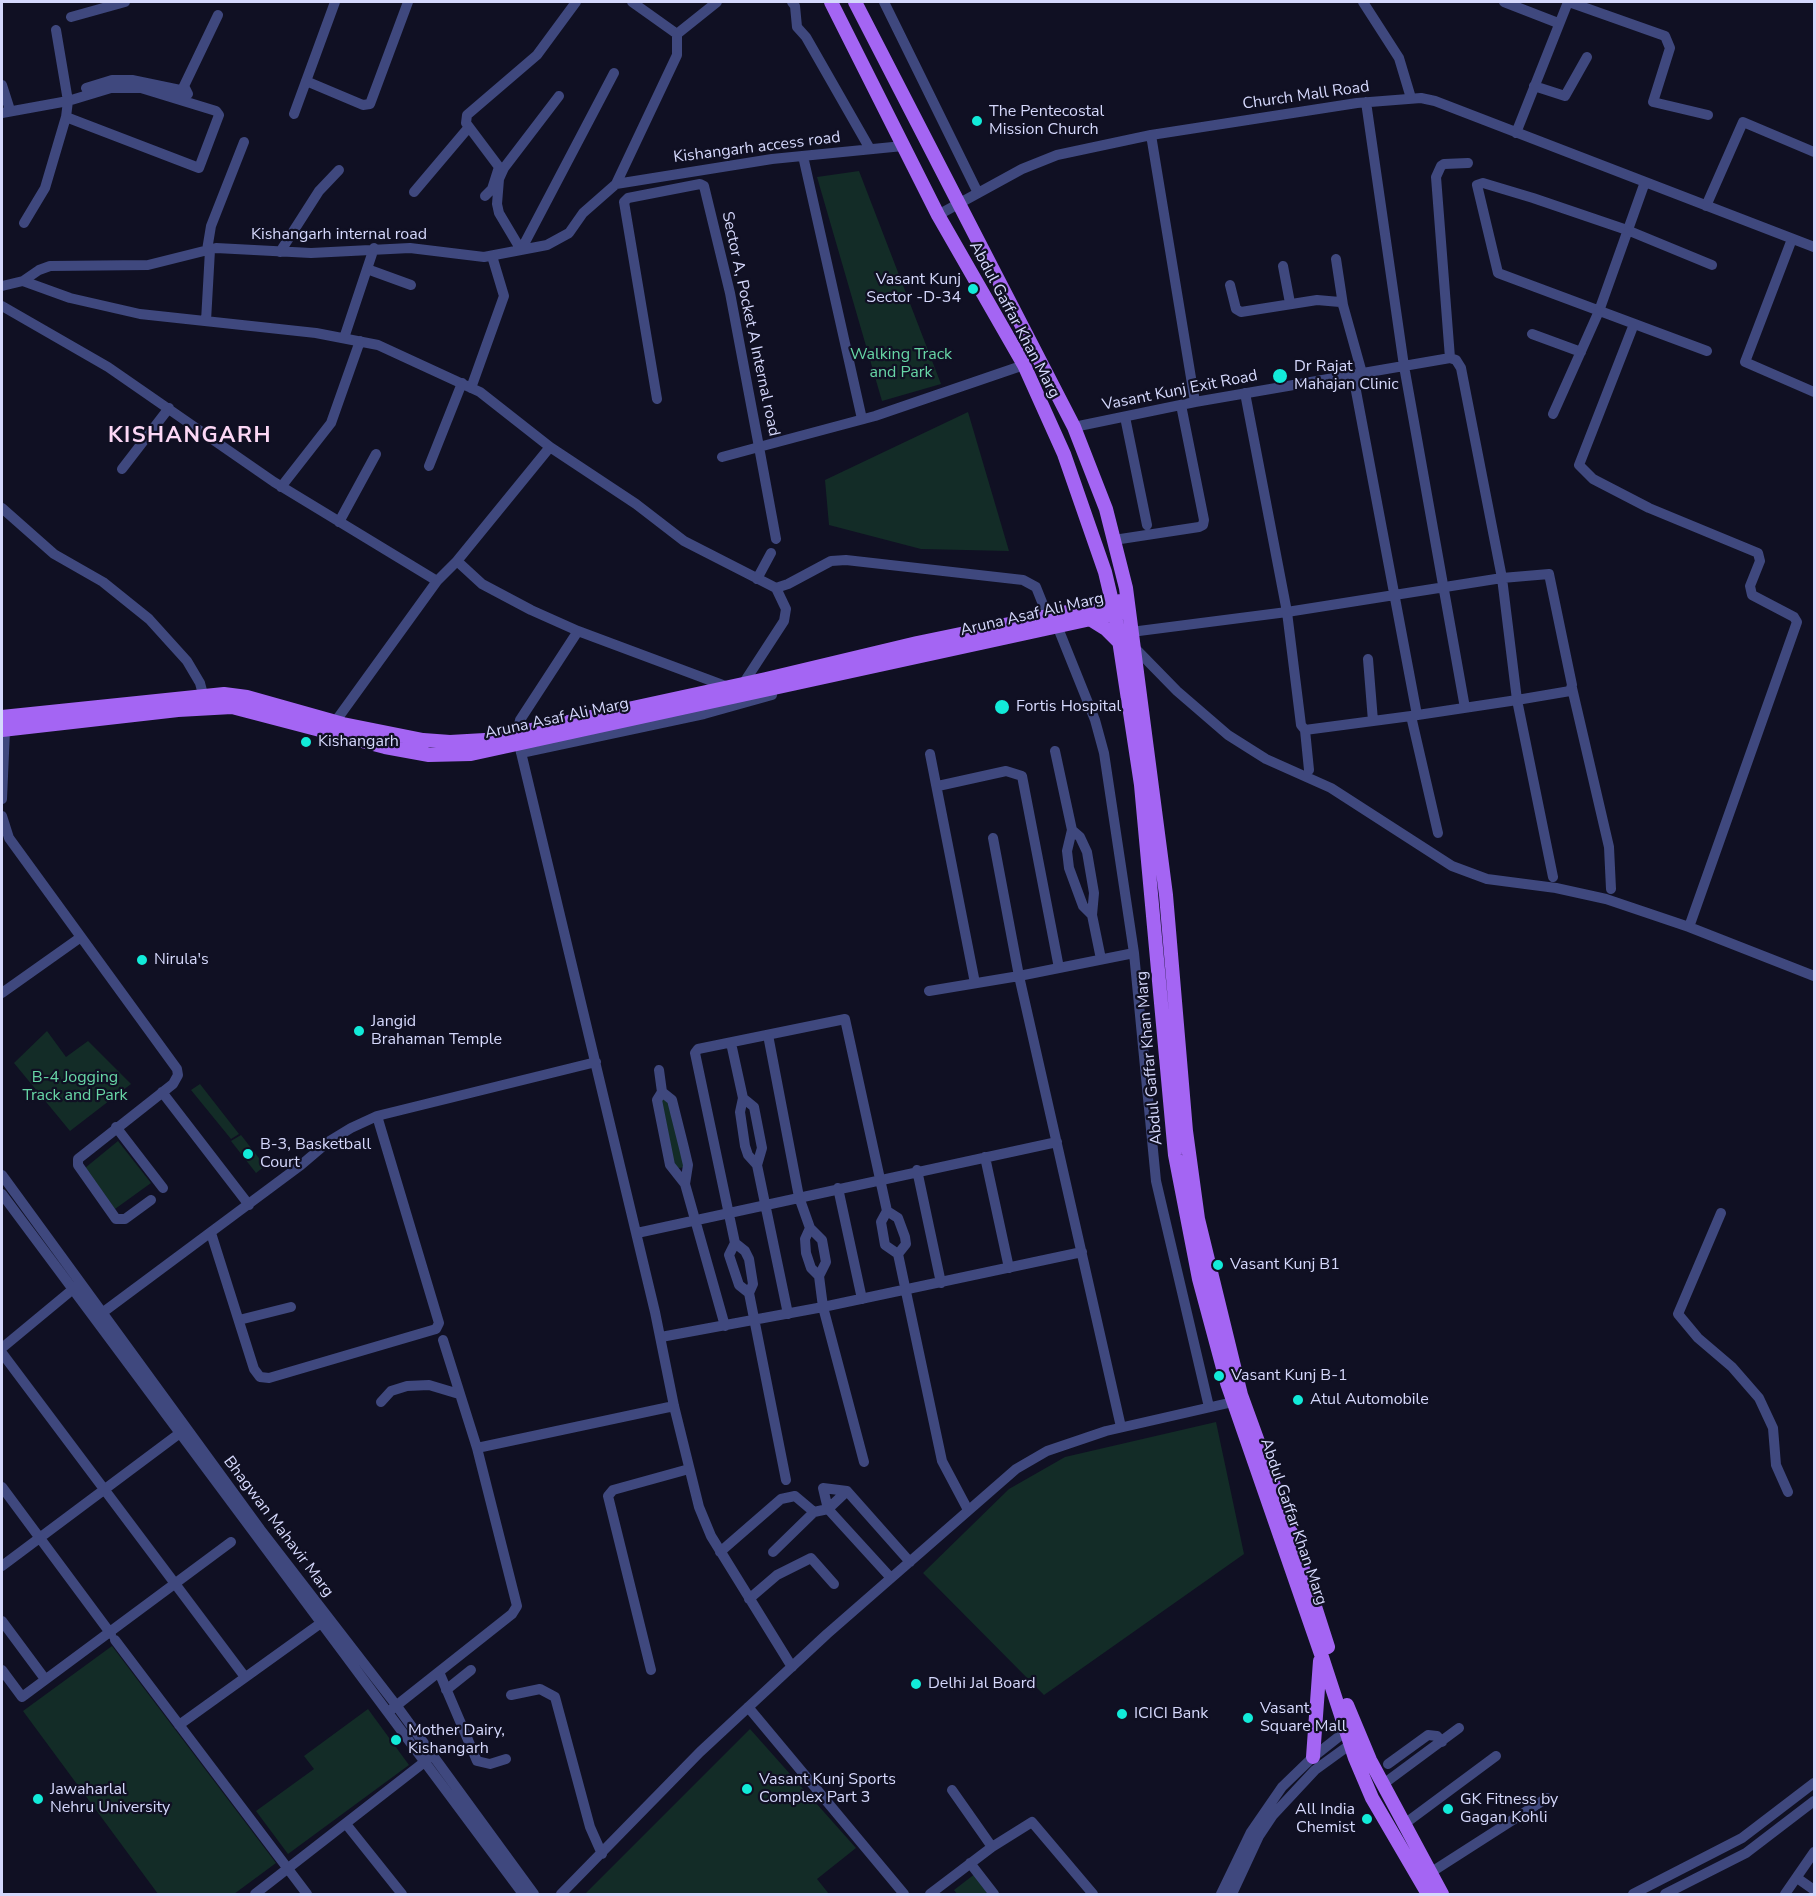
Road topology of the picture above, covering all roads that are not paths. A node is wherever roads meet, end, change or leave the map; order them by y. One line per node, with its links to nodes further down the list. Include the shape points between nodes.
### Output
1 (125, 2): 15 (street)
2 (334, 2): 21 (street)
3 (408, 2): 21 (street, via 370,104 363,105)
4 (576, 2): 34 (street, via 537,55 467,116)
5 (717, 2): 18 (street)
6 (792, 2): 39 (street, via 796,27 806,37)
7 (831, 2): 38 (main road)
8 (855, 2): 49 (main road, Abdul Gaffar Khan Marg)
9 (884, 2): 47 (street)
10 (1363, 2): 27 (street, via 1399,58)
11 (1504, 2): 16 (street)
12 (1568, 2): 16 (street); 32 (street, via 1665,36 1670,48 1653,102)
13 (638, 3): 18 (street)
14 (218, 15): 24 (street)
15 (71, 17)
16 (1558, 23): 23 (street)
17 (56, 30): 26 (street)
18 (677, 34): 45 (street, via 677,55)
19 (1587, 57): 23 (street, via 1565,96)
20 (614, 73): 58 (street)
21 (306, 81): 31 (street)
22 (2, 85): 30 (street)
23 (1534, 86): 35 (street)
24 (185, 91): 26 (street, via 148,81 112,80); 29 (street, via 193,98)
25 (559, 96): 58 (street, via 499,179 499,213)
26 (67, 98): 30 (street); 33 (street); 33 (street, via 111,88 141,88 216,111 219,116 199,168)
27 (1411, 98): 28 (street, Church Mall Road); 35 (street, Church Mall Road, via 1435,101)
28 (1366, 102): 36 (street, Church Mall Road); 82 (street)
29 (216, 105)
30 (6, 112)
31 (294, 114)
32 (1708, 116)
33 (66, 117): 52 (street, via 45,188)
34 (469, 127): 46 (street); 48 (street, via 499,166 492,189)
35 (1516, 133): 44 (street, Church Mall Road)
36 (1151, 135): 47 (street, Church Mall Road, via 1038,162); 88 (street)
37 (244, 142): 57 (street, via 212,226)
38 (903, 146): 39 (street, Kishangarh access road); 51 (main road, Abdul Gaffar Khan Marg)
39 (870, 149): 41 (street, Kishangarh access road)
40 (1815, 152): 50 (street, via 1743,122)
41 (803, 156): 45 (street, Kishangarh access road); 93 (street)
42 (1468, 163): 80 (street, via 1444,164 1436,177)
43 (339, 170): 59 (street, via 319,191)
44 (1645, 182): 50 (street, Church Mall Road); 53 (street)
45 (616, 184): 58 (street, Kishangarh internal road, via 557,241)
46 (414, 192)
47 (978, 193): 49 (street, Church Mall Road)
48 (485, 196)
49 (958, 203): 51 (street, Church Mall Road); 94 (main road, Abdul Gaffar Khan Marg)
50 (1706, 206): 54 (street, Church Mall Road)
51 (938, 215): 81 (main road, Abdul Gaffar Khan Marg)
52 (24, 223)
53 (1627, 230): 62 (street); 72 (street); 72 (street, via 1533,198 1483,183 1477,185 1497,273)
54 (1792, 239): 55 (street, Church Mall Road); 85 (street, via 1745,362)
55 (1815, 247)
56 (374, 248): 59 (street, Kishangarh internal road); 60 (street, Kishangarh internal road); 64 (street)
57 (208, 250): 59 (street, Kishangarh internal road); 65 (street, Kishangarh internal road, via 148,265 56,265); 73 (street)
58 (521, 250): 60 (street, Kishangarh internal road)
59 (280, 252)
60 (492, 256): 84 (street, via 504,296)
61 (1336, 259): 70 (street)
62 (1712, 265)
63 (1283, 266): 69 (street)
64 (367, 270): 66 (street); 76 (street)
65 (23, 281): 68 (street); 73 (street, via 95,305)
66 (411, 285)
67 (1230, 285): 69 (street, via 1236,309 1241,312)
68 (2, 286)
69 (1290, 303): 70 (street, via 1327,300)
70 (1343, 305): 83 (street)
71 (2, 306): 90 (street, via 108,367)
72 (1599, 311): 74 (street); 79 (street)
73 (206, 321): 76 (street)
74 (1634, 324): 78 (street); 149 (street, via 1579,465 1593,479 1649,508 1754,550 1760,558 1750,586 1752,595 1797,622)
75 (1532, 334): 79 (street)
76 (344, 338): 77 (street)
77 (360, 341): 84 (street, via 378,345); 101 (street, via 332,423)
78 (1707, 351)
79 (1581, 352): 91 (street)
80 (1450, 358): 82 (street, Vasant Kunj Exit Road); 110 (street, via 1461,368)
81 (1024, 365): 93 (street, Sector A, Pocket A Internal road); 109 (main road, Abdul Gaffar Khan Marg, via 1064,454)
82 (1404, 366): 83 (street, Vasant Kunj Exit Road); 113 (street)
83 (1358, 374): 86 (street, Vasant Kunj Exit Road); 115 (street)
84 (467, 385): 95 (street); 99 (street)
85 (1815, 392)
86 (1245, 393): 88 (street, Vasant Kunj Exit Road); 117 (street)
87 (657, 394): 96 (street, Sector A, Pocket A Internal road, via 625,200 703,184 730,292)
88 (1195, 402): 89 (street, Vasant Kunj Exit Road)
89 (1181, 405): 92 (street, Vasant Kunj Exit Road); 106 (street, via 1203,525)
90 (169, 408): 100 (street); 101 (street)
91 (1553, 414)
92 (1125, 417): 94 (street, Vasant Kunj Exit Road); 104 (street)
93 (862, 419): 96 (street, Sector A, Pocket A Internal road)
94 (1074, 427): 106 (main road, Abdul Gaffar Khan Marg, via 1100,487)
95 (550, 447): 108 (street); 111 (street, via 693,546)
96 (759, 447): 98 (street); 105 (street)
97 (376, 454): 103 (street)
98 (723, 457)
99 (429, 466)
100 (122, 469)
101 (281, 487): 103 (street)
102 (2, 508): 129 (street, via 54,554 104,582 149,619 187,661)
103 (339, 522): 112 (street)
104 (1147, 525)
105 (776, 539)
106 (1114, 540): 116 (main road, Abdul Gaffar Khan Marg)
107 (771, 553): 111 (street)
108 (457, 561): 112 (street); 121 (street, via 501,595)
109 (1105, 572): 116 (main road, Abdul Gaffar Khan Marg); 118 (main road, via 1104,595)
110 (1502, 578): 113 (street); 127 (street, via 1549,574); 128 (street)
111 (757, 579): 114 (street)
112 (437, 582): 132 (street)
113 (1444, 587): 115 (street); 130 (street)
114 (776, 588): 119 (street, via 831,561 846,560 1023,580 1036,587); 125 (street, via 786,609 784,621)
115 (1394, 595): 117 (street); 131 (street)
116 (1122, 603): 118 (main road, Aruna Asaf Ali Marg); 122 (main road, Abdul Gaffar Khan Marg)
117 (1287, 612): 122 (street, via 1169,627); 135 (street, via 1301,725)
118 (1091, 614): 119 (main road, Aruna Asaf Ali Marg); 120 (main road, Aruna Asaf Ali Marg); 122 (main road, via 1112,634)
119 (1048, 617): 125 (main road, Aruna Asaf Ali Marg)
120 (1058, 628): 136 (main road, Aruna Asaf Ali Marg); 151 (street, via 1104,753)
121 (578, 631): 126 (street); 136 (street, via 520,720)
122 (1127, 640): 149 (street, via 1228,735 1266,759 1331,788 1452,866 1487,879 1594,896); 213 (main road, Abdul Gaffar Khan Marg, via 1175,1155 1197,1268); 257 (main road, Abdul Gaffar Khan Marg, via 1166,895 1186,1131 1198,1219 1241,1395 1311,1588)
123 (1368, 659): 133 (street)
124 (921, 663): 136 (street, via 825,681 704,714)
125 (743, 684): 126 (main road, Aruna Asaf Ali Marg)
126 (728, 687): 136 (main road, Aruna Asaf Ali Marg)
127 (1572, 688): 128 (street, via 1568,692); 147 (street, via 1609,847)
128 (1517, 700): 130 (street); 146 (street)
129 (205, 701): 132 (main road, Aruna Asaf Ali Marg, via 247,697); 134 (main road, Aruna Asaf Ali Marg); 136 (main road, Aruna Asaf Ali Marg, via 429,755 471,754)
130 (1465, 708): 131 (street)
131 (1414, 716): 133 (street); 144 (street)
132 (335, 722): 136 (main road, Aruna Asaf Ali Marg, via 380,733 450,742)
133 (1373, 722): 135 (street)
134 (3, 726): 141 (street)
135 (1305, 730): 139 (street)
136 (519, 743): 161 (street)
137 (1055, 751): 143 (street)
138 (930, 754): 140 (street)
139 (1309, 770)
140 (938, 786): 153 (street, via 1006,771 1022,776); 156 (street)
141 (2, 800)
142 (2, 816): 150 (street, via 9,838)
143 (1072, 830): 148 (street, via 1087,852 1095,893); 148 (street, via 1067,851 1070,868 1083,906)
144 (1438, 833)
145 (993, 838): 154 (street)
146 (1553, 877)
147 (1611, 889)
148 (1092, 915): 152 (street)
149 (1689, 927): 155 (street)
150 (81, 937): 158 (street); 163 (street, via 177,1070 176,1080)
151 (1134, 953): 152 (street); 215 (street, via 1156,1181)
152 (1101, 960): 153 (street)
153 (1059, 968): 154 (street)
154 (1019, 976): 156 (street); 168 (street)
155 (1815, 976)
156 (975, 983): 157 (street)
157 (929, 991)
158 (2, 993)
159 (768, 1035): 160 (street); 173 (street, via 845,1019); 178 (street)
160 (731, 1043): 165 (street); 183 (street, via 698,1049 694,1055)
161 (596, 1062): 166 (street); 188 (street)
162 (659, 1070): 164 (street)
163 (162, 1092): 167 (street); 180 (street)
164 (662, 1092): 174 (street, via 672,1100 688,1165); 174 (street, via 657,1100 670,1165)
165 (743, 1098): 170 (street, via 740,1112 745,1146); 170 (street, via 754,1107 762,1148)
166 (377, 1116): 180 (street, via 328,1142); 204 (street, via 438,1328 264,1378 254,1369)
167 (116, 1127): 175 (street); 179 (street, via 78,1159 78,1165 118,1220)
168 (1057, 1142): 169 (street); 190 (street)
169 (985, 1157): 171 (street); 192 (street)
170 (757, 1164): 181 (street)
171 (917, 1170): 173 (street); 195 (street)
172 (2, 1175): 194 (street, Bhagwan Mahavir Marg)
173 (878, 1179): 176 (street); 182 (street)
174 (685, 1184): 185 (street)
175 (163, 1188)
176 (838, 1188): 178 (street); 199 (street)
177 (2, 1194): 197 (street, Bhagwan Mahavir Marg)
178 (799, 1197): 181 (street); 186 (street)
179 (151, 1200)
180 (249, 1205): 187 (street)
181 (764, 1205): 183 (street); 202 (street)
182 (887, 1211): 191 (street, via 881,1222 885,1245); 191 (street, via 898,1218 905,1237 906,1244)
183 (729, 1213): 185 (street); 189 (street)
184 (1721, 1213): 225 (street, via 1678,1314 1759,1398 1773,1428 1776,1465)
185 (693, 1220): 188 (street); 206 (street)
186 (810, 1228): 193 (street, via 805,1239 806,1253 811,1268); 193 (street, via 822,1240 826,1262)
187 (210, 1233): 203 (street); 204 (street)
188 (637, 1233): 207 (street)
189 (735, 1243): 198 (street, via 747,1254 753,1284); 198 (street, via 729,1255 739,1285)
190 (1082, 1252): 192 (street); 216 (street)
191 (898, 1254): 196 (street)
192 (1008, 1268): 195 (street)
193 (819, 1276): 201 (street)
194 (81, 1282): 197 (street); 203 (street, Bhagwan Mahavir Marg)
195 (941, 1283): 196 (street)
196 (904, 1290): 199 (street); 227 (street, via 937,1444)
197 (73, 1291): 203 (street, Bhagwan Mahavir Marg); 209 (street)
198 (749, 1293): 205 (street)
199 (862, 1299): 201 (street)
200 (291, 1307): 204 (street)
201 (824, 1307): 202 (street); 219 (street)
202 (788, 1314): 205 (street)
203 (99, 1316): 217 (street, Bhagwan Mahavir Marg)
204 (238, 1320)
205 (756, 1321): 206 (street); 221 (street)
206 (725, 1326): 207 (street)
207 (661, 1337): 214 (street)
208 (443, 1340): 211 (street)
209 (2, 1348)
210 (2, 1353): 223 (street)
211 (459, 1394): 212 (street, via 429,1385 407,1386 391,1391); 218 (street)
212 (381, 1402)
213 (1233, 1402): 215 (street); 242 (main road, Abdul Gaffar Khan Marg)
214 (674, 1406): 218 (street); 220 (street)
215 (1209, 1407): 216 (street)
216 (1121, 1427): 227 (street, via 1030,1459)
217 (182, 1431): 223 (street); 240 (street, Bhagwan Mahavir Marg); 252 (street, Bhagwan Mahavir Marg)
218 (477, 1448): 247 (street, via 518,1606)
219 (864, 1462)
220 (689, 1469): 231 (street, via 703,1521); 246 (street, via 612,1490 608,1496)
221 (786, 1480)
222 (2, 1487): 229 (street)
223 (103, 1491): 229 (street); 236 (street)
224 (847, 1491): 226 (street); 226 (street, via 823,1488); 233 (street)
225 (1788, 1492)
226 (828, 1509): 228 (street); 235 (street)
227 (968, 1510): 233 (street)
228 (814, 1512): 231 (street, via 795,1496 781,1499); 232 (street)
229 (40, 1538): 234 (street); 241 (street)
230 (231, 1542): 236 (street)
231 (720, 1552): 238 (street)
232 (773, 1552)
233 (910, 1562): 235 (street)
234 (2, 1566)
235 (891, 1578): 243 (street)
236 (176, 1584): 241 (street); 248 (street)
237 (834, 1584): 238 (street, via 811,1558 777,1575)
238 (749, 1599): 243 (street)
239 (2, 1621): 249 (street)
240 (321, 1623): 248 (street); 254 (street, Bhagwan Mahavir Marg)
241 (113, 1637): 249 (street); 255 (street)
242 (1321, 1652): 257 (main road, Abdul Gaffar Khan Marg); 260 (main road)
243 (792, 1667): 253 (street)
244 (2, 1670): 249 (street, via 22,1697)
245 (471, 1670): 250 (street)
246 (651, 1670)
247 (439, 1672): 250 (street); 252 (street)
248 (245, 1677): 255 (street)
249 (45, 1679)
250 (446, 1690): 262 (street, via 477,1761 490,1764)
251 (511, 1695): 275 (street, via 540,1689 555,1697 590,1827)
252 (396, 1705): 254 (street); 261 (street, Bhagwan Mahavir Marg)
253 (748, 1707): 275 (street); 287 (street)
254 (387, 1713): 261 (street, Bhagwan Mahavir Marg)
255 (179, 1725): 277 (street)
256 (1459, 1728): 258 (street)
257 (1353, 1736): 260 (street); 265 (main road, Abdul Gaffar Khan Marg); 292 (street, via 1314,1770 1273,1815); 293 (main road, Abdul Gaffar Khan Marg, via 1372,1798)
258 (1442, 1742): 263 (street, via 1437,1736 1428,1735); 265 (street)
259 (1496, 1756): 270 (street)
260 (1312, 1757): 291 (street, via 1282,1787 1259,1820)
261 (427, 1759): 269 (street); 284 (street, Bhagwan Mahavir Marg); 285 (street, Bhagwan Mahavir Marg)
262 (506, 1759)
263 (1388, 1764)
264 (1815, 1783): 271 (street)
265 (1382, 1785): 270 (main road, Abdul Gaffar Khan Marg)
266 (952, 1790): 272 (street)
267 (1547, 1798): 278 (street)
268 (1815, 1800): 273 (street)
269 (346, 1824): 277 (street); 283 (street)
270 (1403, 1825): 278 (main road, Abdul Gaffar Khan Marg)
271 (1745, 1836): 273 (street); 295 (street)
272 (992, 1847): 276 (street); 290 (street, via 1032,1822)
273 (1752, 1848): 296 (street)
274 (1815, 1851): 279 (street)
275 (602, 1854): 286 (street)
276 (970, 1863): 288 (street); 289 (street)
277 (287, 1869): 281 (street); 282 (street)
278 (1430, 1873): 294 (main road, Abdul Gaffar Khan Marg)
279 (1797, 1878): 280 (street); 297 (street)
280 (1815, 1890)
281 (255, 1894)
282 (306, 1894)
283 (402, 1894)
284 (523, 1894)
285 (534, 1894)
286 (561, 1894)
287 (904, 1894)
288 (930, 1894)
289 (994, 1894)
290 (1093, 1894)
291 (1221, 1894)
292 (1232, 1894)
293 (1428, 1894)
294 (1442, 1894)
295 (1634, 1894)
296 (1665, 1894)
297 (1785, 1894)

